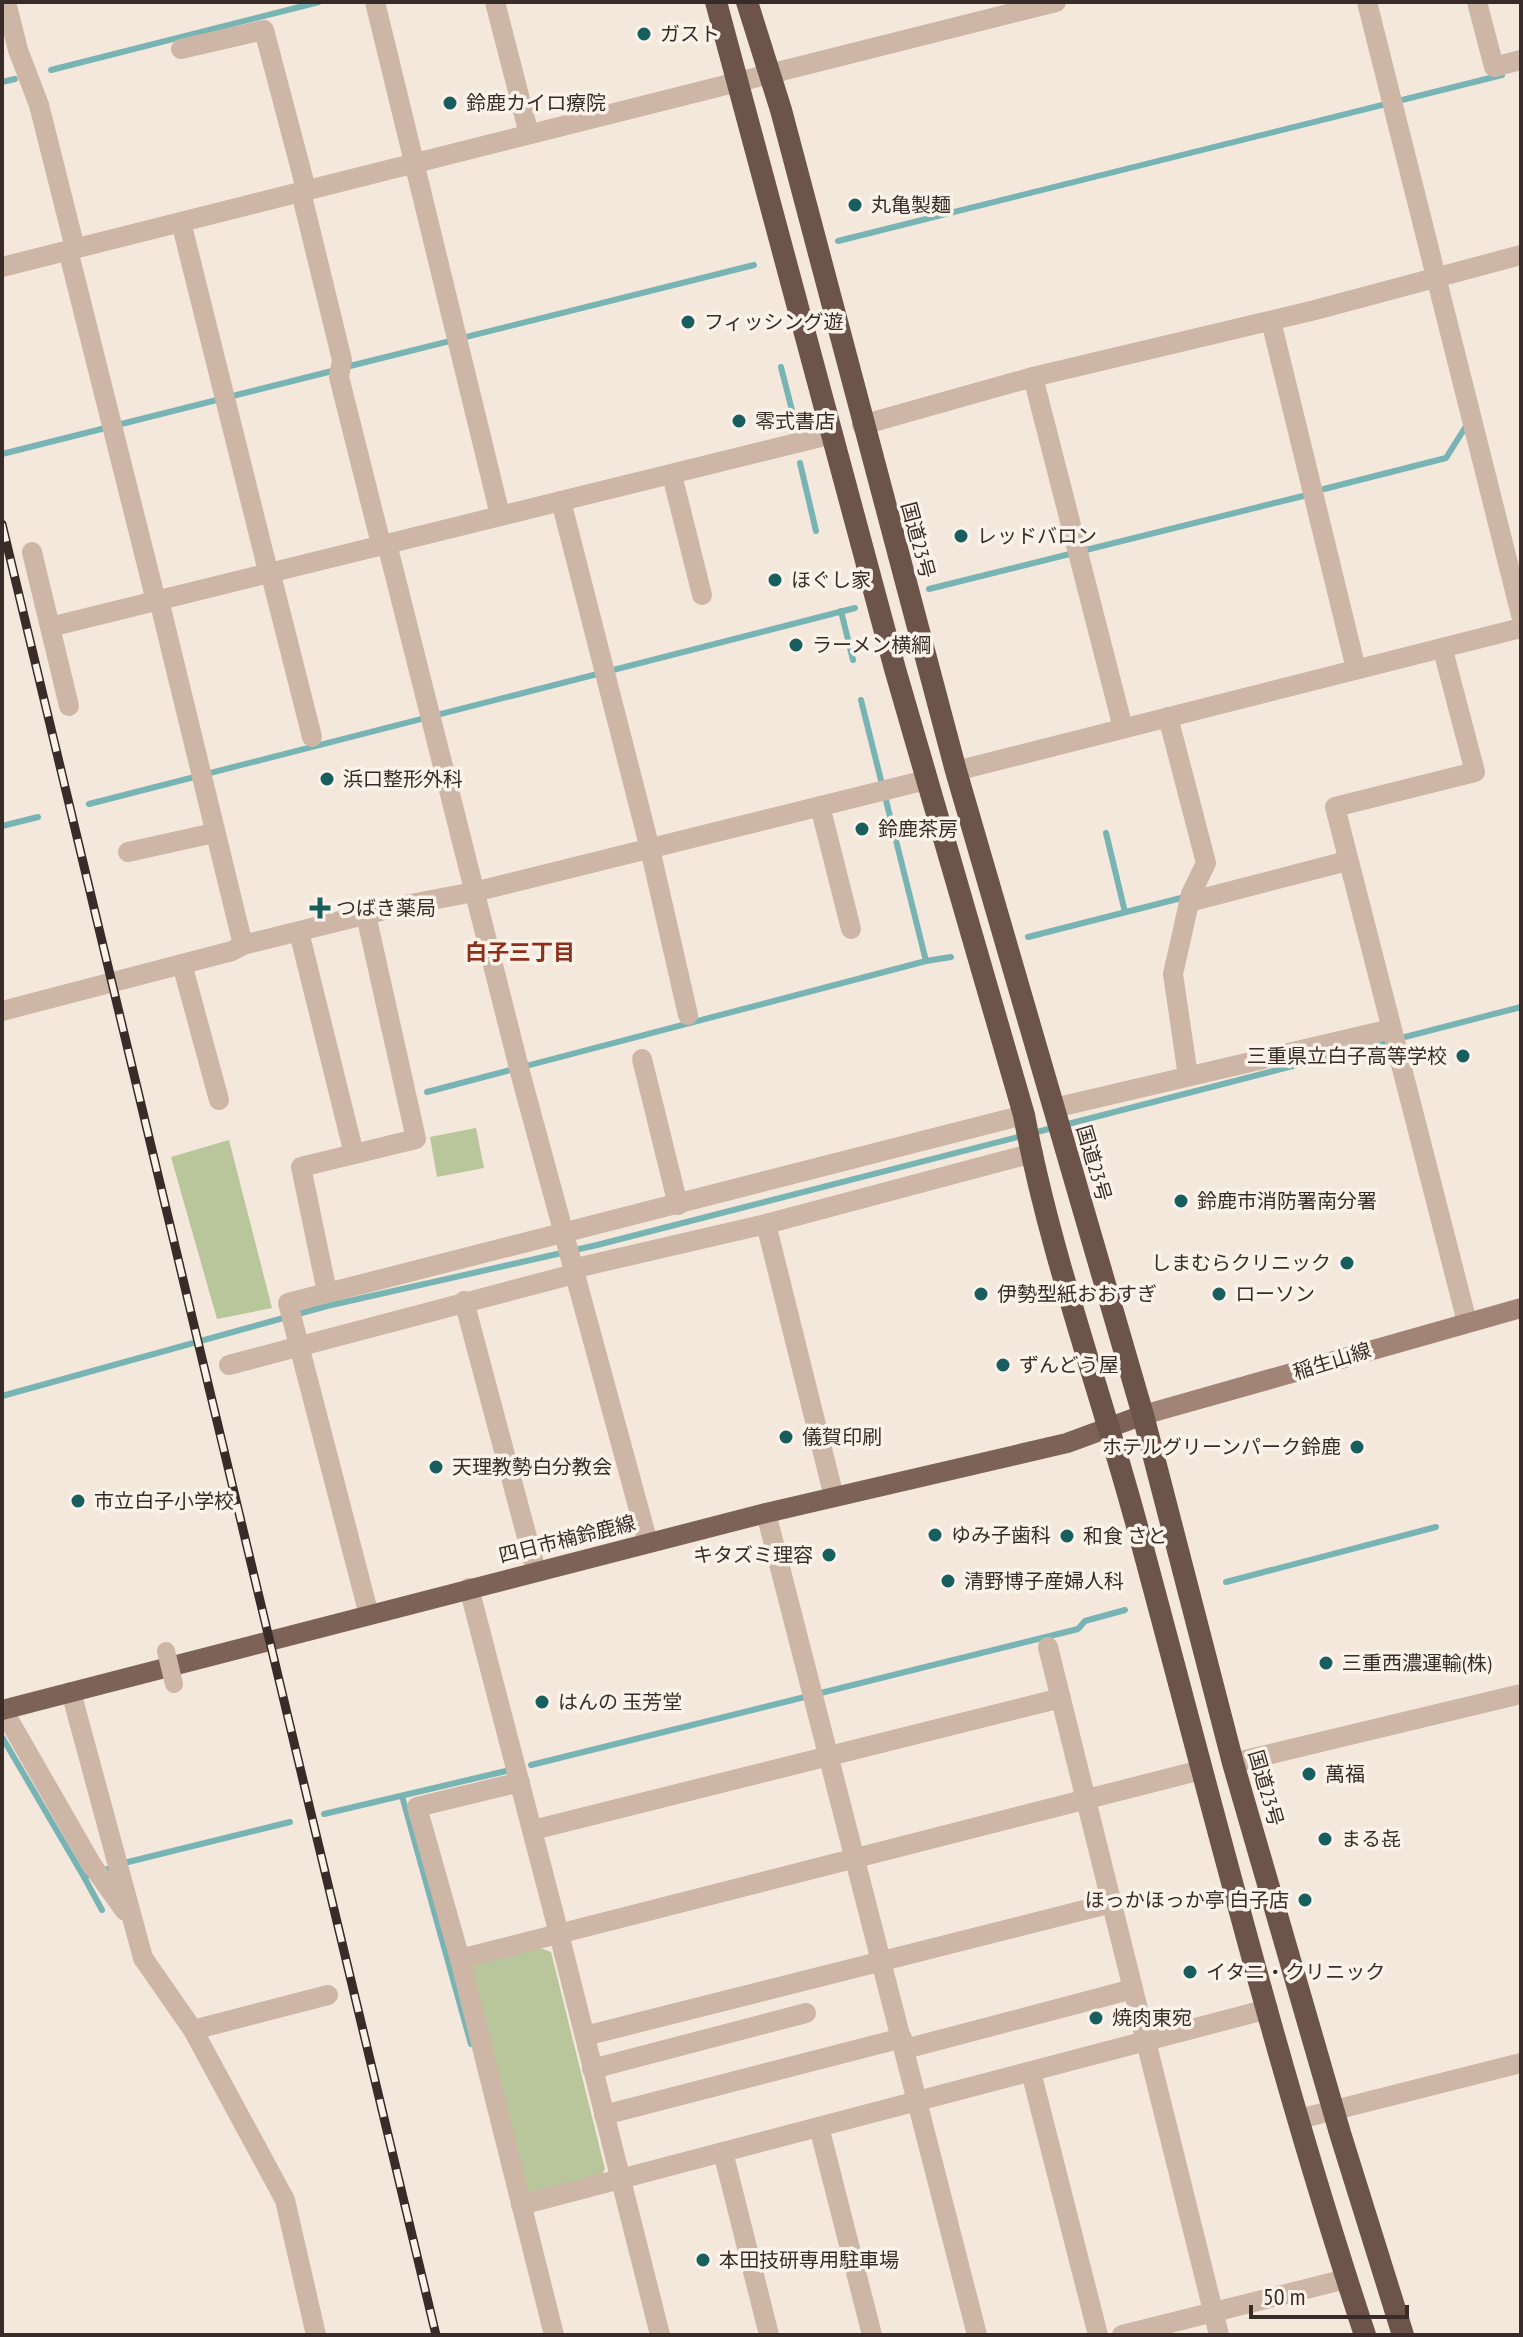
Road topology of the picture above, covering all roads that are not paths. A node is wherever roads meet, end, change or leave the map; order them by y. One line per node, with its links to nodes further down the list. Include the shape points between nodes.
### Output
1 (6, 2): 17 (street, via 39,105)
2 (375, 2): 14 (street)
3 (495, 2): 13 (street)
4 (716, 2): 12 (highway)
5 (747, 2): 11 (highway, 国道23号)
6 (1056, 2): 11 (street)
7 (1367, 2): 20 (street)
8 (1477, 2): 10 (street, via 1494,67)
9 (181, 49): 15 (street, via 264,30)
10 (1521, 60)
11 (767, 73): 12 (street); 23 (highway, 国道23号)
12 (735, 80): 13 (street); 24 (highway)
13 (529, 134): 14 (street)
14 (415, 161): 15 (street); 27 (street)
15 (304, 190): 16 (street); 28 (street, via 340,368)
16 (181, 222): 17 (street); 30 (street)
17 (71, 249): 19 (street); 32 (street)
18 (1521, 255): 20 (street)
19 (2, 267)
20 (1436, 277): 21 (street); 33 (street)
21 (1271, 321): 22 (street); 37 (street)
22 (1033, 377): 23 (street); 40 (street)
23 (862, 425): 42 (highway, 国道23号)
24 (833, 434): 25 (street); 43 (highway)
25 (672, 475): 26 (street); 31 (street)
26 (561, 501): 27 (street); 46 (street)
27 (500, 515): 28 (street)
28 (384, 544): 30 (street); 49 (street)
29 (32, 552): 34 (street)
30 (269, 571): 32 (street); 41 (street)
31 (702, 595)
32 (158, 600): 34 (street); 45 (street)
33 (1521, 615)
34 (50, 627): 38 (street)
35 (1521, 628): 36 (street)
36 (1443, 650): 37 (street); 48 (street, via 1475,772 1335,807)
37 (1356, 669): 39 (street)
38 (69, 706)
39 (1168, 717): 40 (street); 50 (street, via 1206,863)
40 (1123, 728): 42 (street)
41 (312, 737)
42 (956, 771): 62 (highway, 国道23号)
43 (926, 780): 44 (street); 63 (highway)
44 (820, 806): 46 (street); 52 (street)
45 (214, 833): 47 (street); 54 (street)
46 (650, 849): 49 (street); 57 (street)
47 (128, 852)
48 (1347, 861): 50 (street); 58 (street)
49 (474, 892): 51 (street); 68 (street)
50 (1189, 902): 60 (street, via 1173,974)
51 (366, 915): 53 (street); 65 (street, via 416,1139)
52 (851, 929)
53 (299, 932): 54 (street); 65 (street)
54 (243, 945): 55 (street)
55 (182, 964): 56 (street); 61 (street)
56 (2, 1011)
57 (688, 1015)
58 (1391, 1029): 60 (street); 73 (street)
59 (642, 1059): 66 (street)
60 (1188, 1076): 62 (street)
61 (219, 1100)
62 (1055, 1112): 76 (highway, 国道23号)
63 (1024, 1120): 64 (highway); 66 (street)
64 (1033, 1153): 67 (street); 77 (highway)
65 (354, 1154): 70 (street, via 301,1167)
66 (678, 1205): 68 (street)
67 (766, 1224): 69 (street); 78 (street)
68 (566, 1233): 69 (street); 70 (street)
69 (576, 1268): 71 (street, via 570,1275); 80 (street)
70 (327, 1292): 74 (street, via 288,1303)
71 (464, 1301): 74 (street); 81 (street)
72 (1521, 1308): 73 (main road, 稲生山線)
73 (1467, 1322): 76 (main road, 稲生山線)
74 (297, 1341): 75 (street); 83 (street)
75 (229, 1365)
76 (1143, 1415): 77 (main road, 四日市楠鈴鹿線); 92 (highway, 国道23号)
77 (1108, 1425): 78 (main road, 四日市楠鈴鹿線, via 1067,1443); 93 (highway)
78 (834, 1497): 79 (main road, 四日市楠鈴鹿線)
79 (766, 1513): 80 (main road, 四日市楠鈴鹿線); 91 (street)
80 (648, 1543): 81 (main road, 四日市楠鈴鹿線)
81 (536, 1571): 82 (main road, 四日市楠鈴鹿線)
82 (469, 1588): 83 (main road, 四日市楠鈴鹿線); 94 (street)
83 (369, 1615): 87 (main road, 四日市楠鈴鹿線)
84 (1048, 1647): 89 (street)
85 (166, 1651): 86 (street, bridge)
86 (174, 1684)
87 (71, 1692): 90 (main road, 四日市楠鈴鹿線); 98 (street)
88 (1521, 1694): 92 (street)
89 (1061, 1698): 91 (street); 95 (street)
90 (2, 1710): 98 (street)
91 (829, 1756): 96 (street); 97 (street)
92 (1233, 1763): 115 (highway, 国道23号)
93 (1201, 1770): 95 (street); 105 (highway)
94 (518, 1774): 96 (street); 101 (street, via 417,1807)
95 (1085, 1799): 97 (street); 99 (street)
96 (533, 1830): 100 (street)
97 (855, 1856): 100 (street); 102 (street)
98 (107, 1869): 107 (street, via 143,1958)
99 (1112, 1903): 102 (street); 103 (street)
100 (559, 1934): 101 (street); 108 (street)
101 (460, 1959): 121 (street)
102 (882, 1962): 108 (street); 110 (street)
103 (1133, 1989): 109 (street); 110 (street)
104 (328, 1995): 107 (street)
105 (1268, 2009): 109 (street); 117 (highway)
106 (806, 2013): 112 (street)
107 (193, 2030): 124 (street, via 285,2200)
108 (585, 2036): 112 (street)
109 (1146, 2040): 113 (street); 123 (street)
110 (904, 2044): 114 (street); 116 (street)
111 (1521, 2063): 115 (street)
112 (592, 2069): 116 (street)
113 (1031, 2072): 114 (street); 130 (street)
114 (918, 2100): 118 (street); 129 (street)
115 (1334, 2110): 117 (street); 134 (highway, 国道23号)
116 (604, 2115): 120 (street)
117 (1299, 2119): 122 (highway)
118 (819, 2127): 119 (street); 128 (street)
119 (723, 2152): 120 (street); 127 (street)
120 (620, 2180): 121 (street); 126 (street)
121 (521, 2205): 125 (street)
122 (1346, 2279): 123 (street); 133 (highway)
123 (1214, 2311): 131 (street); 132 (street)
124 (316, 2335)
125 (554, 2335)
126 (660, 2335)
127 (769, 2335)
128 (872, 2335)
129 (977, 2335)
130 (1098, 2335)
131 (1122, 2335)
132 (1219, 2335)
133 (1365, 2335)
134 (1403, 2335)

